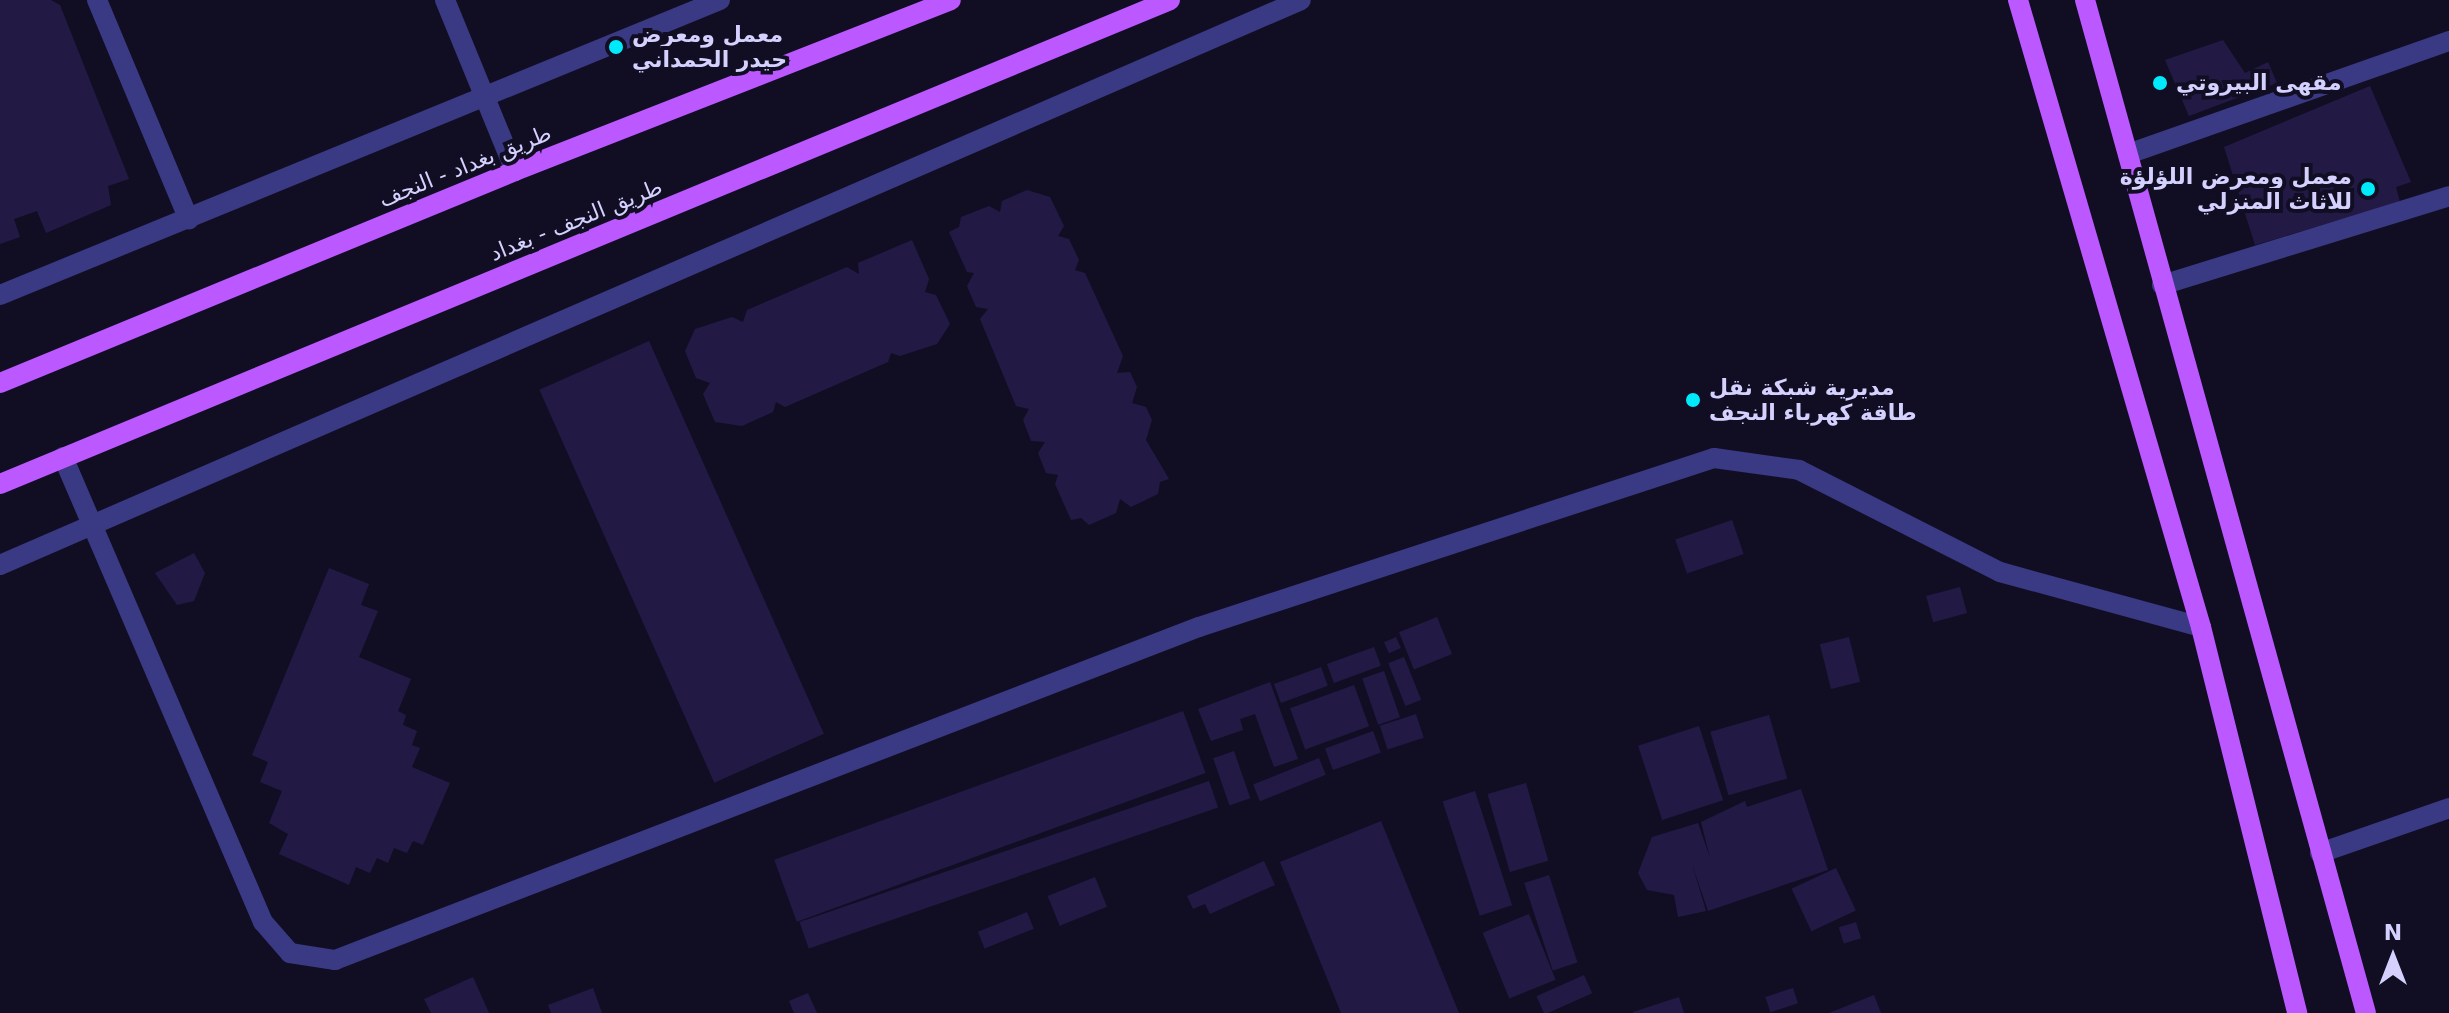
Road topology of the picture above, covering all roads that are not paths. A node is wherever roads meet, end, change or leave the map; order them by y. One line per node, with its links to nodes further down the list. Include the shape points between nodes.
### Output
1 (97, 0): 14 (street)
2 (445, 0): 10 (street)
3 (720, 0): 10 (street)
4 (951, 0): 12 (main road, طريق بغداد - النجف)
5 (1170, 0): 18 (main road, طريق النجف - بغداد)
6 (1301, 0): 20 (street)
7 (2018, 0): 22 (main road)
8 (2085, 0): 11 (main road)
9 (2449, 41): 11 (street)
10 (482, 99): 12 (street); 14 (street)
11 (2128, 154): 15 (main road)
12 (515, 171): 17 (main road, طريق بغداد - النجف)
13 (2449, 196): 15 (street)
14 (189, 220): 16 (street)
15 (2162, 285): 24 (main road)
16 (0, 295)
17 (0, 383)
18 (63, 457): 19 (main road, طريق النجف - بغداد); 20 (street)
19 (0, 484)
20 (93, 526): 21 (street); 22 (street, via 263,922 290,953 335,960 1199,627 1714,458 1799,470 2000,572)
21 (0, 565)
22 (2201, 627): 25 (main road)
23 (2449, 808): 24 (street)
24 (2320, 853): 26 (main road)
25 (2297, 1013)
26 (2366, 1013)

